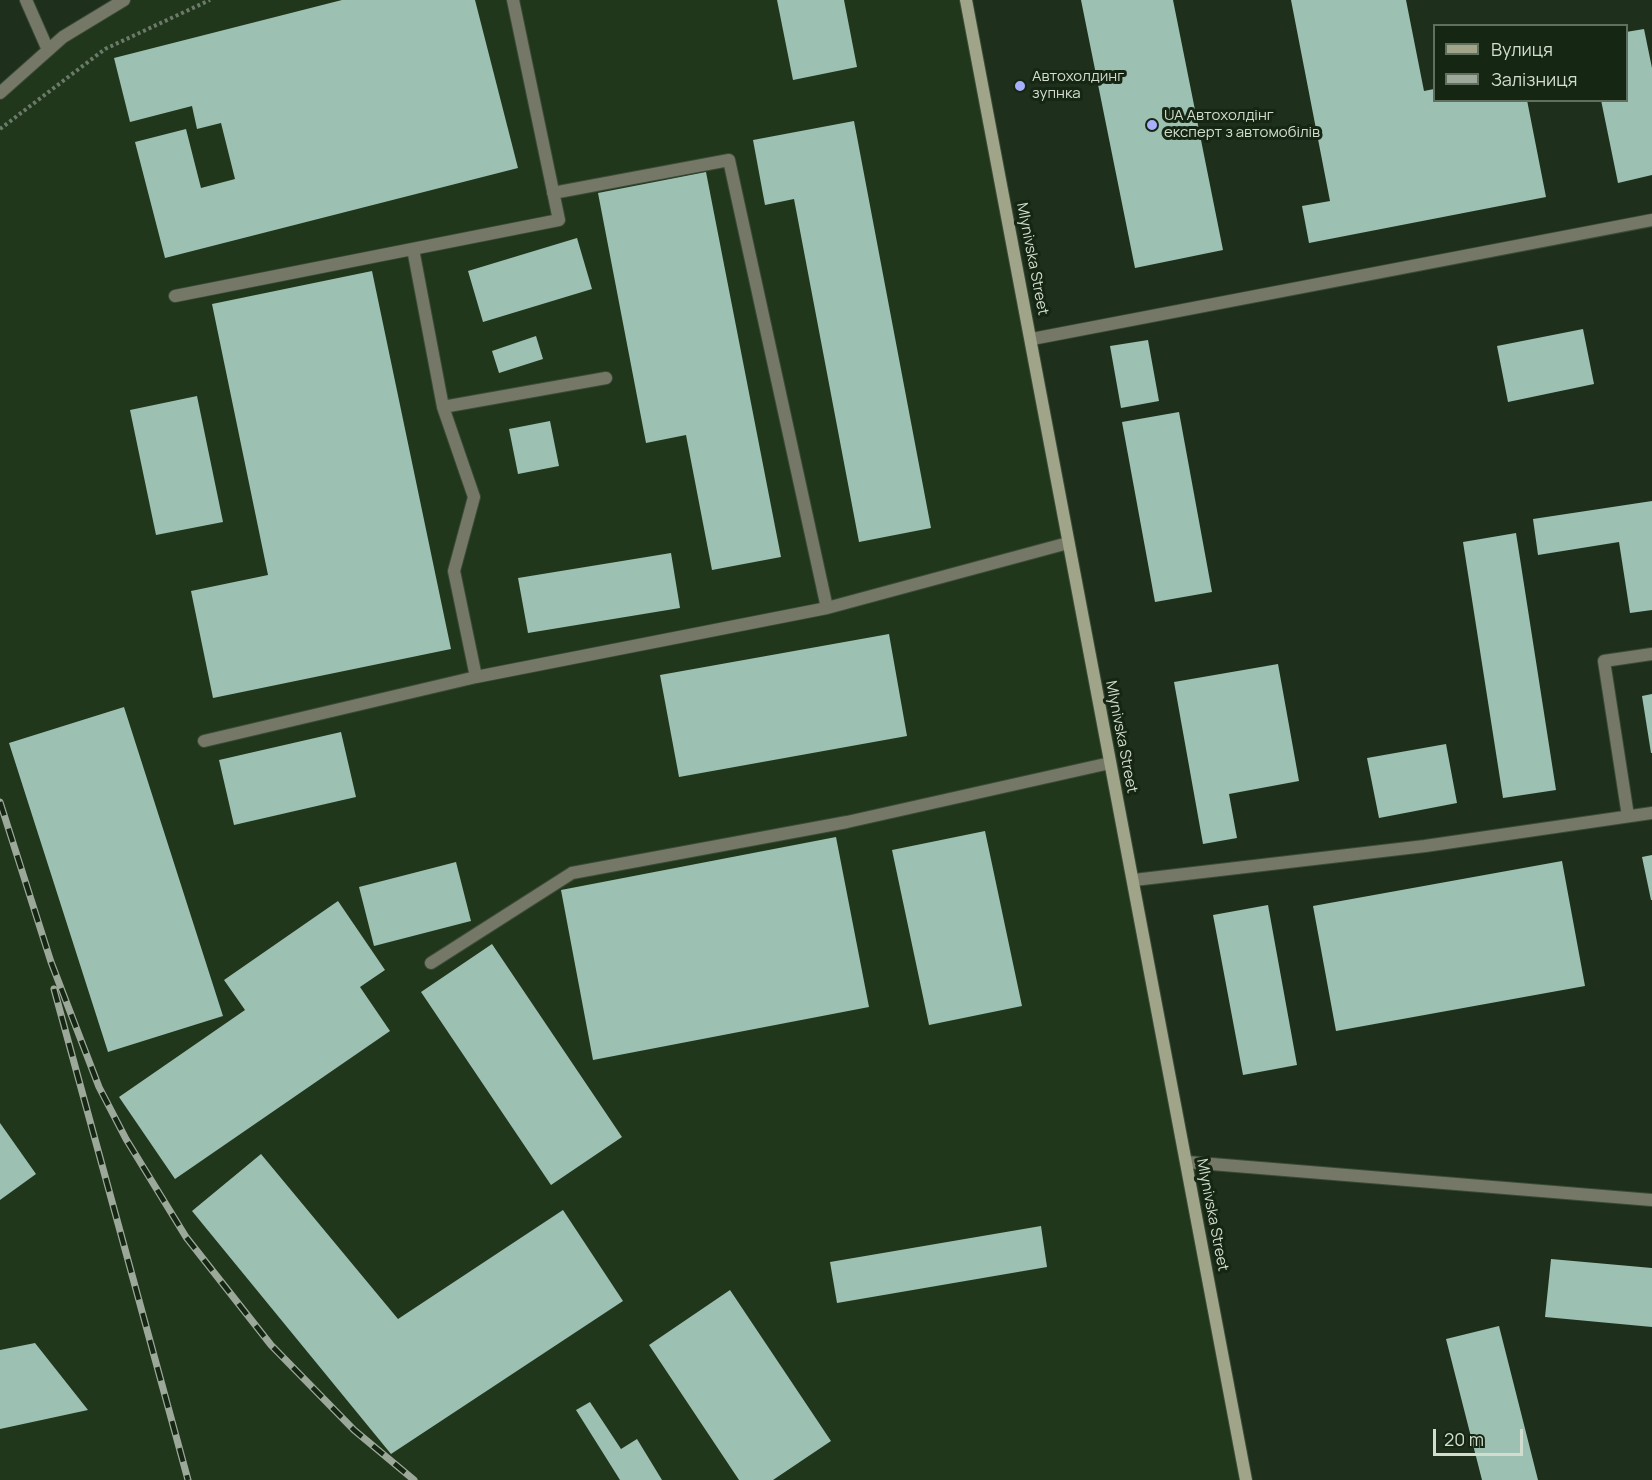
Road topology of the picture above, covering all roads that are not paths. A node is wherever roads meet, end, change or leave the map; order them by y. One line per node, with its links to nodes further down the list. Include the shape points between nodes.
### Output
1 (26, 0): 5 (street)
2 (124, 0): 5 (street)
3 (513, 0): 7 (street)
4 (966, 0): 11 (main road, Mlynivska Street)
5 (48, 50): 6 (street)
6 (0, 93)
7 (554, 193): 9 (street, via 559,220); 15 (street, via 729,160)
8 (1652, 220): 11 (street)
9 (413, 249): 10 (street); 13 (street)
10 (175, 296)
11 (1032, 339): 14 (main road, Mlynivska Street)
12 (606, 378): 13 (street)
13 (443, 407): 17 (street, via 474,497 454,571)
14 (1068, 543): 15 (street); 19 (main road, Mlynivska Street)
15 (827, 608): 17 (street)
16 (1652, 654): 21 (street, via 1604,661)
17 (476, 677): 18 (street)
18 (204, 741)
19 (1110, 763): 22 (main road, Mlynivska Street); 23 (street, via 847,822 572,873)
20 (1652, 813): 21 (street)
21 (1628, 816): 22 (street, via 1425,846)
22 (1134, 880): 24 (main road, Mlynivska Street)
23 (431, 963)
24 (1187, 1162): 25 (street); 26 (main road, Mlynivska Street)
25 (1652, 1200)
26 (1246, 1480)

